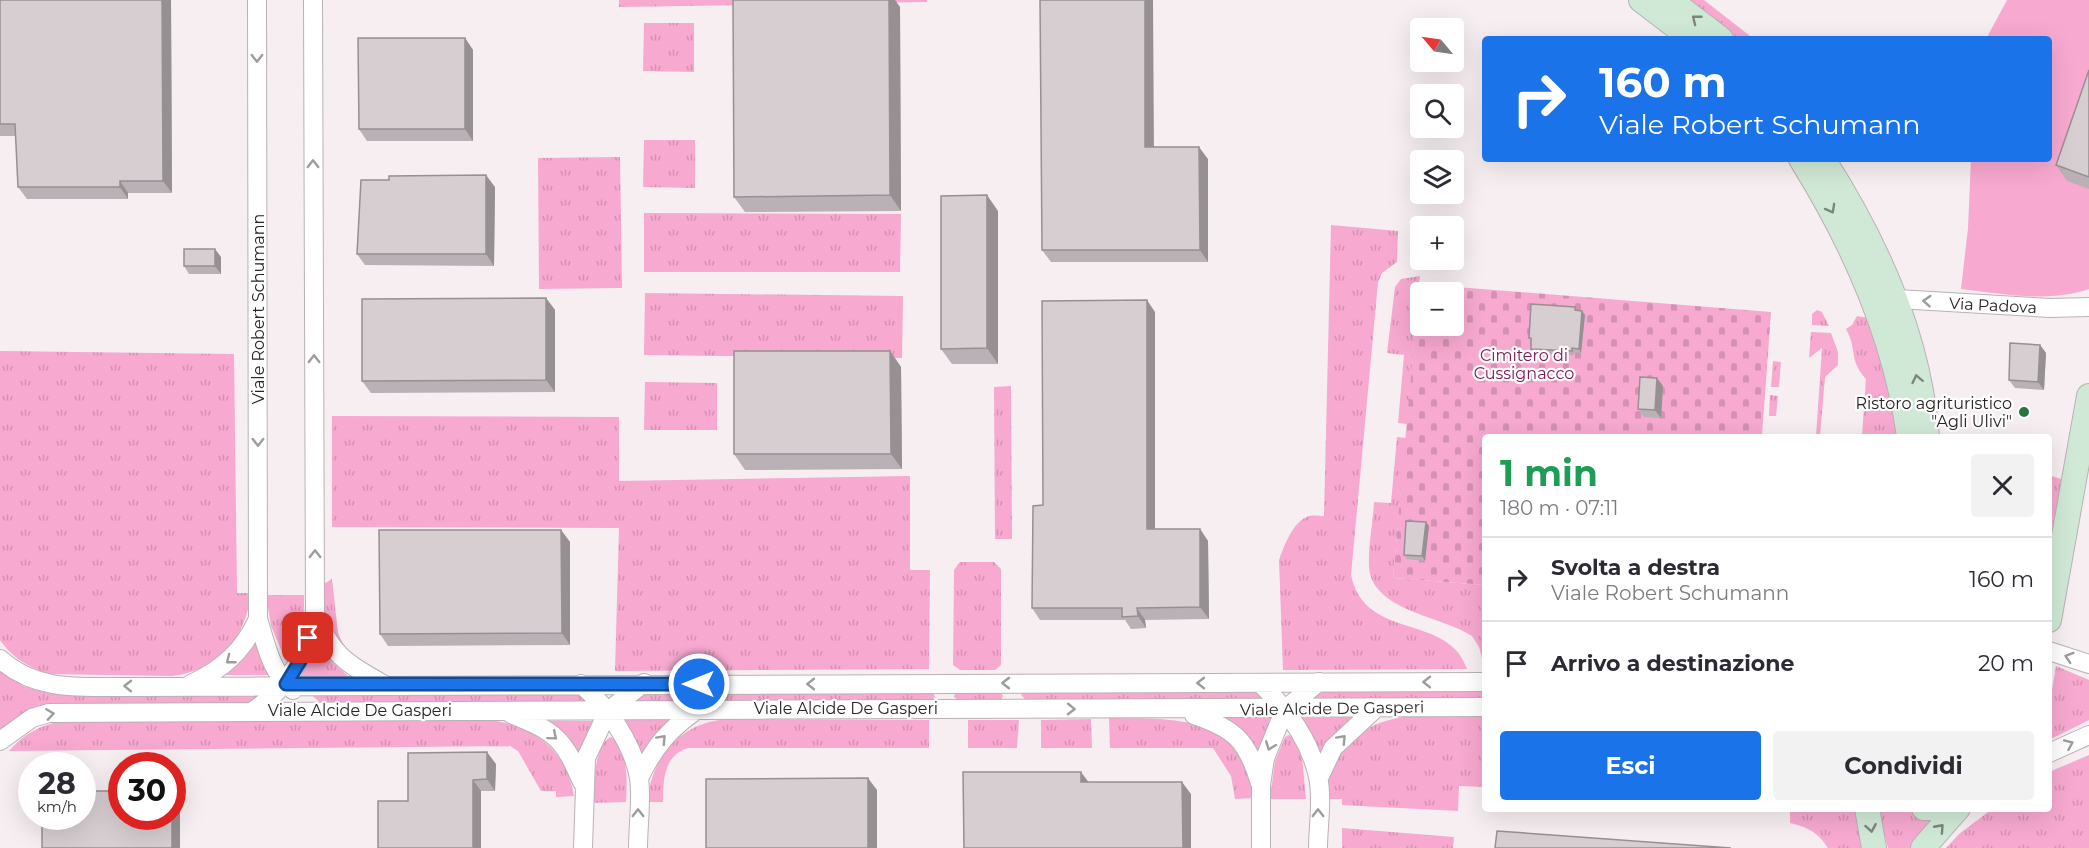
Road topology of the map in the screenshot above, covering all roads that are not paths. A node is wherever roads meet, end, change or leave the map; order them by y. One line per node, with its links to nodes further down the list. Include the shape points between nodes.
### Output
1 (257, 0): 17 (street, Viale Robert Schumann, one-way to 17)
2 (313, 0): 16 (street, one-way to 2)
3 (1641, 0): 5 (main road)
4 (1670, 0): 6 (main road, one-way to 4)
5 (1688, 36)
6 (1717, 36)
7 (1803, 162): 12 (main road, one-way to 12, via 1831,207 1871,295 1901,387)
8 (1825, 162): 9 (main road, via 1868,237)
9 (1897, 299): 10 (street, Via Padova, one-way to 9); 13 (main road, one-way to 9, via 1915,366)
10 (2089, 307)
11 (2089, 396): 14 (main road)
12 (1909, 434)
13 (1927, 434)
14 (2055, 568): 15 (main road)
15 (2052, 594)
16 (315, 613): 25 (street, via 300,661); 27 (street, via 324,638 335,653)
17 (258, 619): 25 (street, Viale Robert Schumann, via 273,664); 28 (street, Viale Robert Schumann, one-way to 28, via 238,654)
18 (2052, 652): 20 (street, one-way to 18)
19 (0, 659): 28 (street, Viale Alcide De Gasperi, one-way to 19, via 47,684 27,678)
20 (2089, 664)
21 (1260, 682): 22 (street, Viale Alcide De Gasperi); 24 (street, Viale Alcide De Gasperi, one-way to 24); 32 (street)
22 (1319, 682): 23 (street, Viale Alcide De Gasperi, one-way to 22); 32 (street)
23 (1482, 682)
24 (644, 683): 26 (street, Viale Alcide De Gasperi); 37 (street)
25 (286, 684): 27 (street, Viale Alcide De Gasperi); 28 (street, Viale Alcide De Gasperi); 33 (street, Viale Robert Schumann); 36 (street)
26 (581, 684): 27 (street, Viale Alcide De Gasperi); 37 (street)
27 (384, 685)
28 (187, 687)
29 (1482, 707): 30 (street, Viale Alcide De Gasperi)
30 (1376, 708): 32 (street, Viale Alcide De Gasperi); 42 (street, one-way to 30, via 1333,748)
31 (698, 709): 35 (street, Viale Alcide De Gasperi, one-way to 35); 37 (street, Viale Alcide De Gasperi); 41 (street, one-way to 31, via 653,748)
32 (1285, 709): 35 (street, Viale Alcide De Gasperi); 42 (street, via 1302,733); 44 (street, one-way to 44, via 1265,758)
33 (319, 710): 34 (street, Viale Alcide De Gasperi); 36 (street, Viale Alcide De Gasperi)
34 (502, 710): 37 (street, Viale Alcide De Gasperi); 43 (street, one-way to 43, via 542,726 555,736 567,749)
35 (1182, 710): 44 (street, via 1222,724 1235,735 1247,749)
36 (253, 711): 39 (street, Viale Alcide De Gasperi, one-way to 36, via 32,718 49,712)
37 (608, 711): 41 (street); 43 (street, via 586,758)
38 (2089, 735): 40 (street, one-way to 38)
39 (0, 741)
40 (2052, 752)
41 (639, 778): 48 (street, one-way to 41)
42 (1318, 778): 50 (street, one-way to 42)
43 (583, 784): 47 (street)
44 (1261, 785): 49 (street)
45 (1868, 812): 51 (main road, one-way to 51)
46 (1954, 812): 52 (main road, one-way to 46)
47 (583, 848)
48 (638, 848)
49 (1261, 848)
50 (1318, 848)
51 (1874, 848)
52 (1923, 848)

